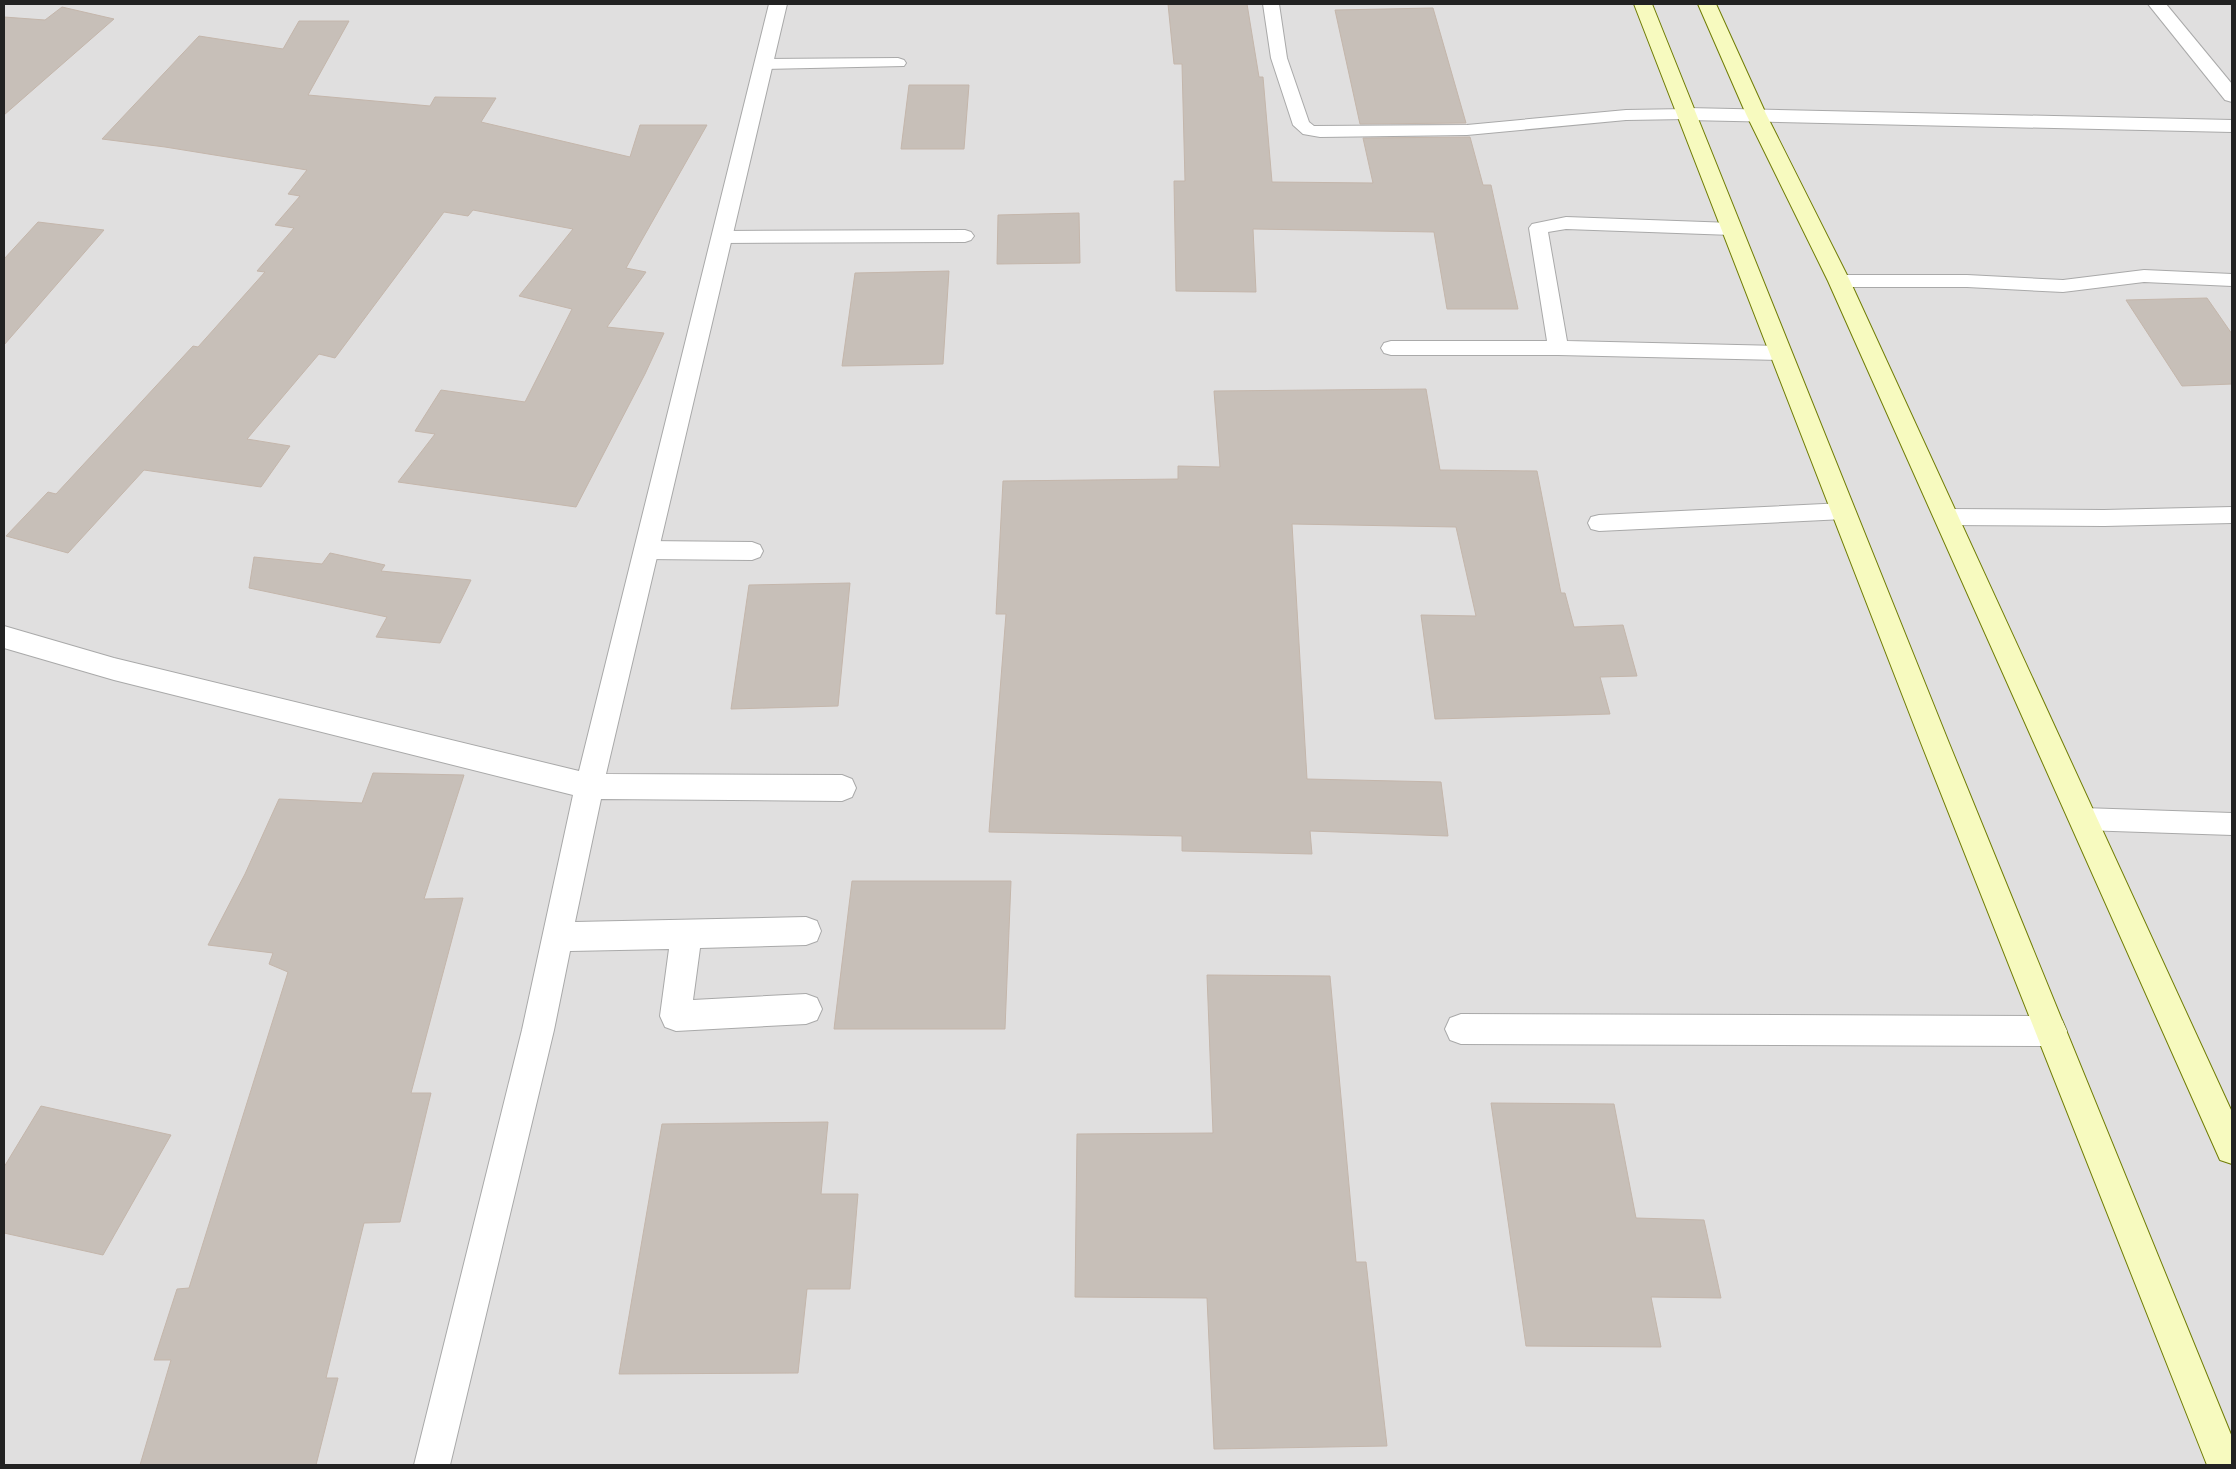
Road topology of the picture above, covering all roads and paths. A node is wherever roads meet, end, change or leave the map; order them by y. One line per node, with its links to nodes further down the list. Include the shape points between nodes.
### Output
1 (778, 4): 7 (street)
2 (1271, 4): 9 (lane, via 1279,58 1301,124 1309,130 1467,130 1626,115)
3 (1643, 4): 9 (main road)
4 (1707, 4): 10 (main road)
5 (2157, 4): 8 (street)
6 (898, 63): 7 (lane)
7 (764, 64): 14 (street)
8 (2232, 96)
9 (1687, 114): 10 (street); 12 (main road)
10 (1756, 114): 11 (street); 16 (main road)
11 (2232, 126)
12 (1732, 229): 18 (lane, via 1566,223 1538,228); 19 (main road)
13 (965, 236): 14 (lane)
14 (722, 237): 24 (street)
15 (2232, 280): 16 (lane, via 2144,276 2063,286 1967,281)
16 (1839, 281): 22 (main road)
17 (1391, 348): 18 (lane)
18 (1558, 348): 19 (lane)
19 (1781, 353): 20 (main road)
20 (1844, 511): 23 (lane); 36 (main road)
21 (2232, 515): 22 (lane)
22 (1946, 517): 29 (main road)
23 (1599, 523)
24 (645, 550): 25 (lane); 27 (street)
25 (752, 551)
26 (4, 637): 27 (street, via 114,669)
27 (589, 786): 28 (street); 33 (street)
28 (842, 788)
29 (2083, 819): 30 (lane); 37 (main road)
30 (2232, 824)
31 (806, 931): 32 (street)
32 (686, 935): 33 (street); 34 (street, via 676,1016)
33 (558, 938): 38 (street)
34 (806, 1009)
35 (1461, 1029): 36 (street)
36 (2051, 1031): 39 (main road)
37 (2232, 1148)
38 (432, 1465)
39 (2225, 1465)

